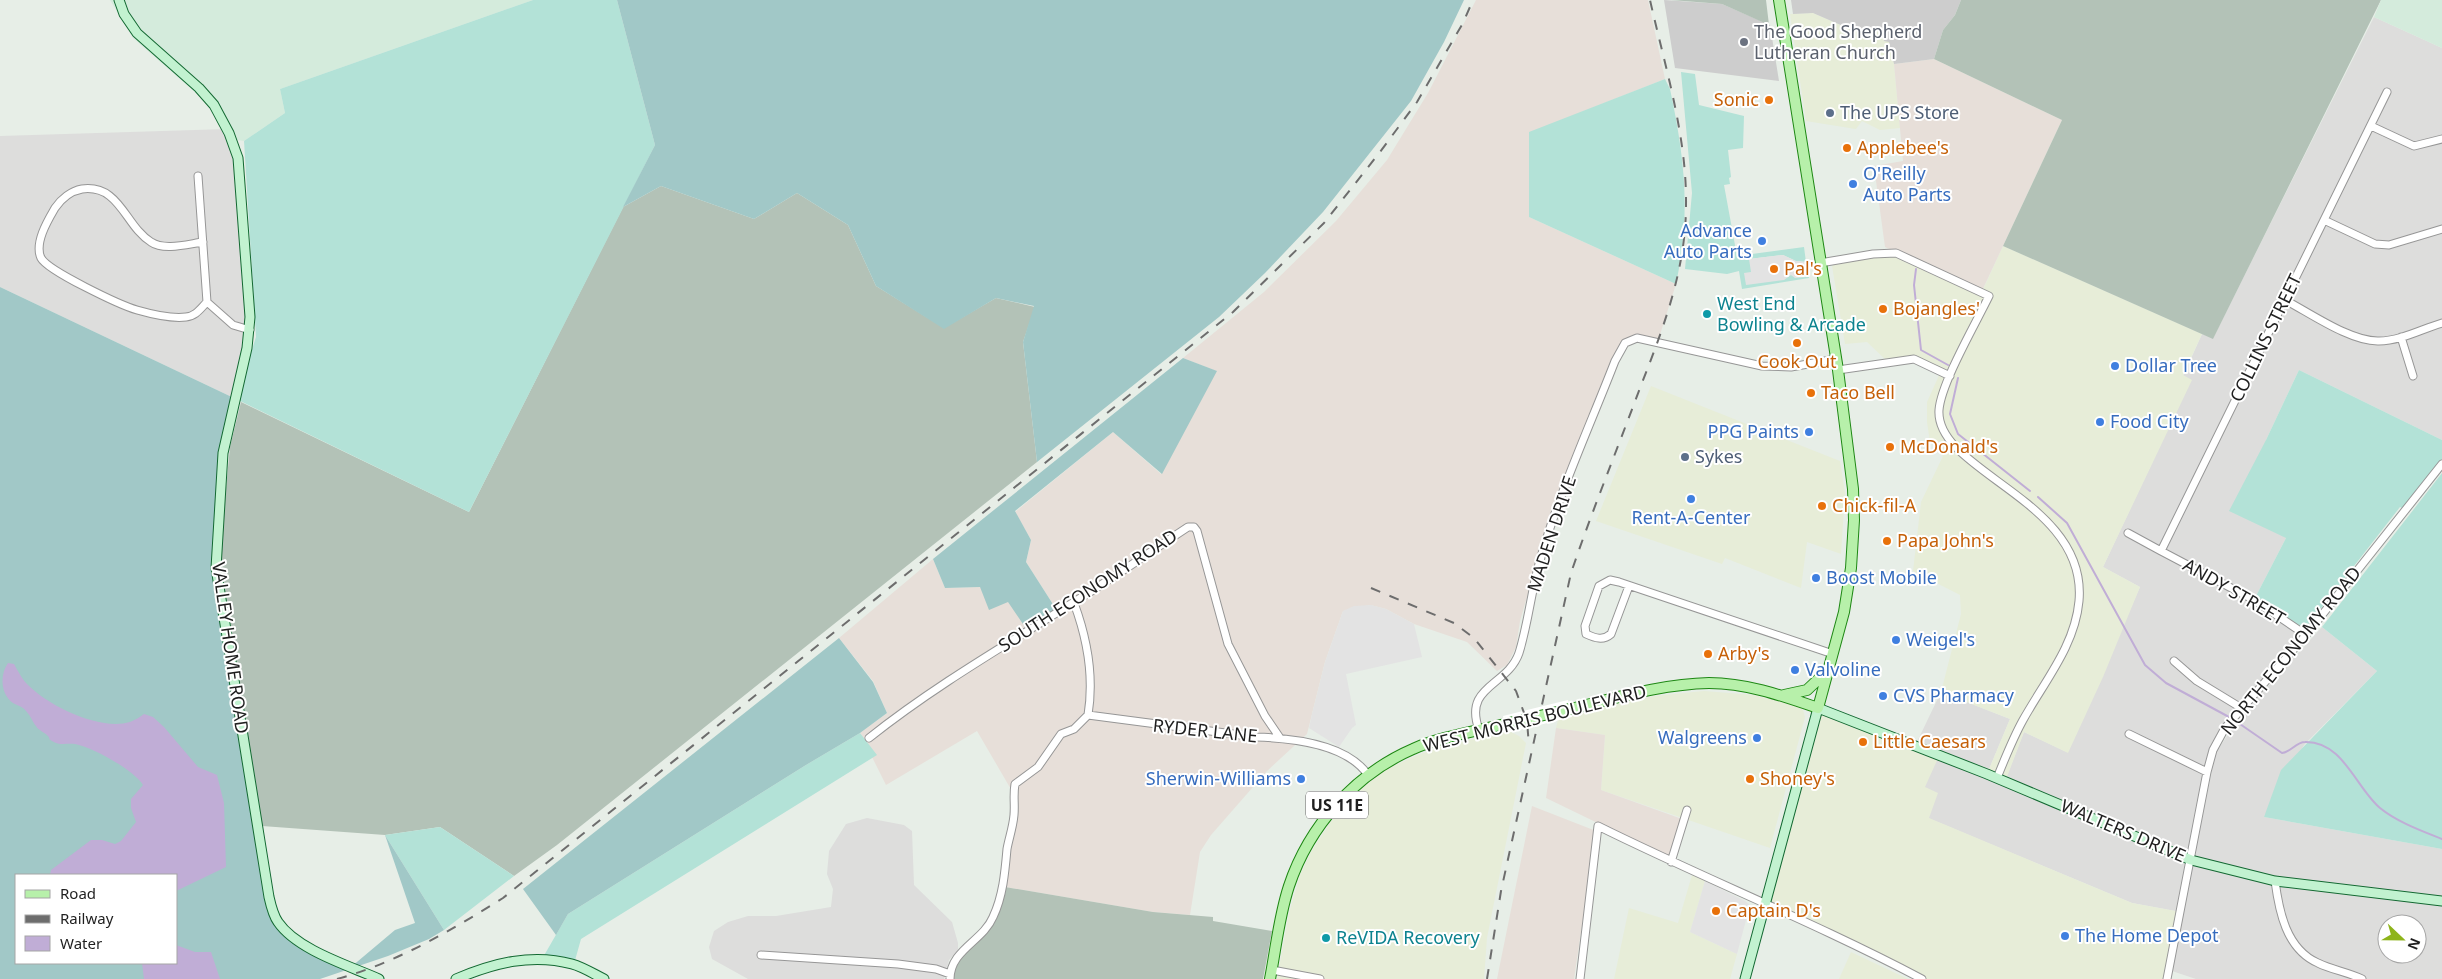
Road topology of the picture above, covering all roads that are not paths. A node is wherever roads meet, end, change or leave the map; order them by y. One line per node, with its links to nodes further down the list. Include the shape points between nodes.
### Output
1 (119, 0): 14 (street, VALLEY HOME ROAD, via 137,33 199,88 214,105 229,133 239,167)
2 (1779, 0): 10 (main road)
3 (2387, 92): 4 (street, COLLINS STREET)
4 (2371, 126): 5 (street, via 2414,146); 7 (street, COLLINS STREET)
5 (2442, 140)
6 (198, 176): 9 (street)
7 (2324, 220): 8 (street, via 2375,244 2389,245); 11 (street, COLLINS STREET)
8 (2442, 229)
9 (203, 242): 12 (street); 12 (street, via 162,246 151,242 114,199 89,188 70,194 59,203 42,234 39,250 45,263 54,271 139,311 185,317 194,315)
10 (1820, 263): 16 (main road); 18 (street, via 1896,253 1989,296)
11 (2285, 300): 15 (street, via 2366,340); 22 (street, COLLINS STREET)
12 (207, 302): 14 (street, via 233,325)
13 (2442, 323): 15 (street)
14 (250, 330): 49 (street, VALLEY HOME ROAD, via 222,453 216,568 269,897 277,921 291,935 317,951)
15 (2402, 337): 19 (street)
16 (1836, 359): 17 (main road); 33 (street, MADEN DRIVE, via 1791,366 1762,366 1637,338 1625,343 1615,361 1539,564 1518,654 1509,672 1482,692 1477,700 1475,712)
17 (1838, 370): 18 (street, via 1914,359); 26 (main road, via 1854,520 1851,568)
18 (1950, 376): 39 (street, via 1939,403 1938,413 1944,434 2062,537 2076,567 2079,586 2079,603 2062,655 2019,728)
19 (2413, 376)
20 (2442, 464): 25 (street, NORTH ECONOMY ROAD)
21 (2128, 533): 22 (street)
22 (2161, 551): 25 (street, ANDY STREET, via 2254,600)
23 (1629, 586): 23 (street, via 1612,634 1600,639 1586,634 1585,626 1599,586 1610,580); 26 (street)
24 (1074, 603): 32 (street, via 1090,672); 35 (street, SOUTH ECONOMY ROAD, via 906,708); 36 (street, SOUTH ECONOMY ROAD, via 1188,527 1194,527 1228,644)
25 (2306, 635): 31 (street, NORTH ECONOMY ROAD)
26 (1833, 654): 28 (main road)
27 (2174, 661): 31 (street, via 2197,681)
28 (1828, 669): 29 (main road, via 1807,690); 30 (main road)
29 (1781, 695): 30 (main road, WEST MORRIS BOULEVARD / US 11E); 33 (main road, WEST MORRIS BOULEVARD / US 11E, bridge, via 1761,689 1710,683 1662,688)
30 (1818, 708): 39 (street, WALTERS DRIVE); 45 (street)
31 (2243, 709): 37 (street, NORTH ECONOMY ROAD, via 2213,750)
32 (1088, 715): 36 (street, RYDER LANE); 48 (street, via 1074,729 1061,734 1038,767 1015,784 1012,796 1014,814 1000,899 993,919 961,952)
33 (1479, 730): 38 (main road, WEST MORRIS BOULEVARD / US 11E, via 1413,748)
34 (2130, 734): 37 (street)
35 (869, 738)
36 (1280, 738): 38 (street, RYDER LANE, via 1334,750 1352,759)
37 (2207, 772): 41 (street, NORTH ECONOMY ROAD)
38 (1368, 775): 47 (main road, WEST MORRIS BOULEVARD / US 11E, via 1328,814 1304,851 1289,887)
39 (1997, 778): 41 (street, WALTERS DRIVE)
40 (1686, 810): 42 (street)
41 (2191, 860): 43 (street, WALTERS DRIVE); 56 (street, NORTH ECONOMY ROAD)
42 (1671, 862): 45 (street); 53 (street, via 1598,826)
43 (2275, 880): 44 (street, WALTERS DRIVE); 57 (street, via 2284,923 2305,955 2316,963)
44 (2442, 901)
45 (1766, 904): 54 (street); 55 (street)
46 (761, 955): 48 (street, via 898,964 936,970)
47 (1271, 974): 52 (street)
48 (950, 976)
49 (379, 979)
50 (456, 979): 51 (street, via 500,962 542,959 574,964)
51 (604, 979)
52 (1320, 979)
53 (1580, 979)
54 (1745, 979)
55 (1922, 979)
56 (2167, 979)
57 (2362, 979)

